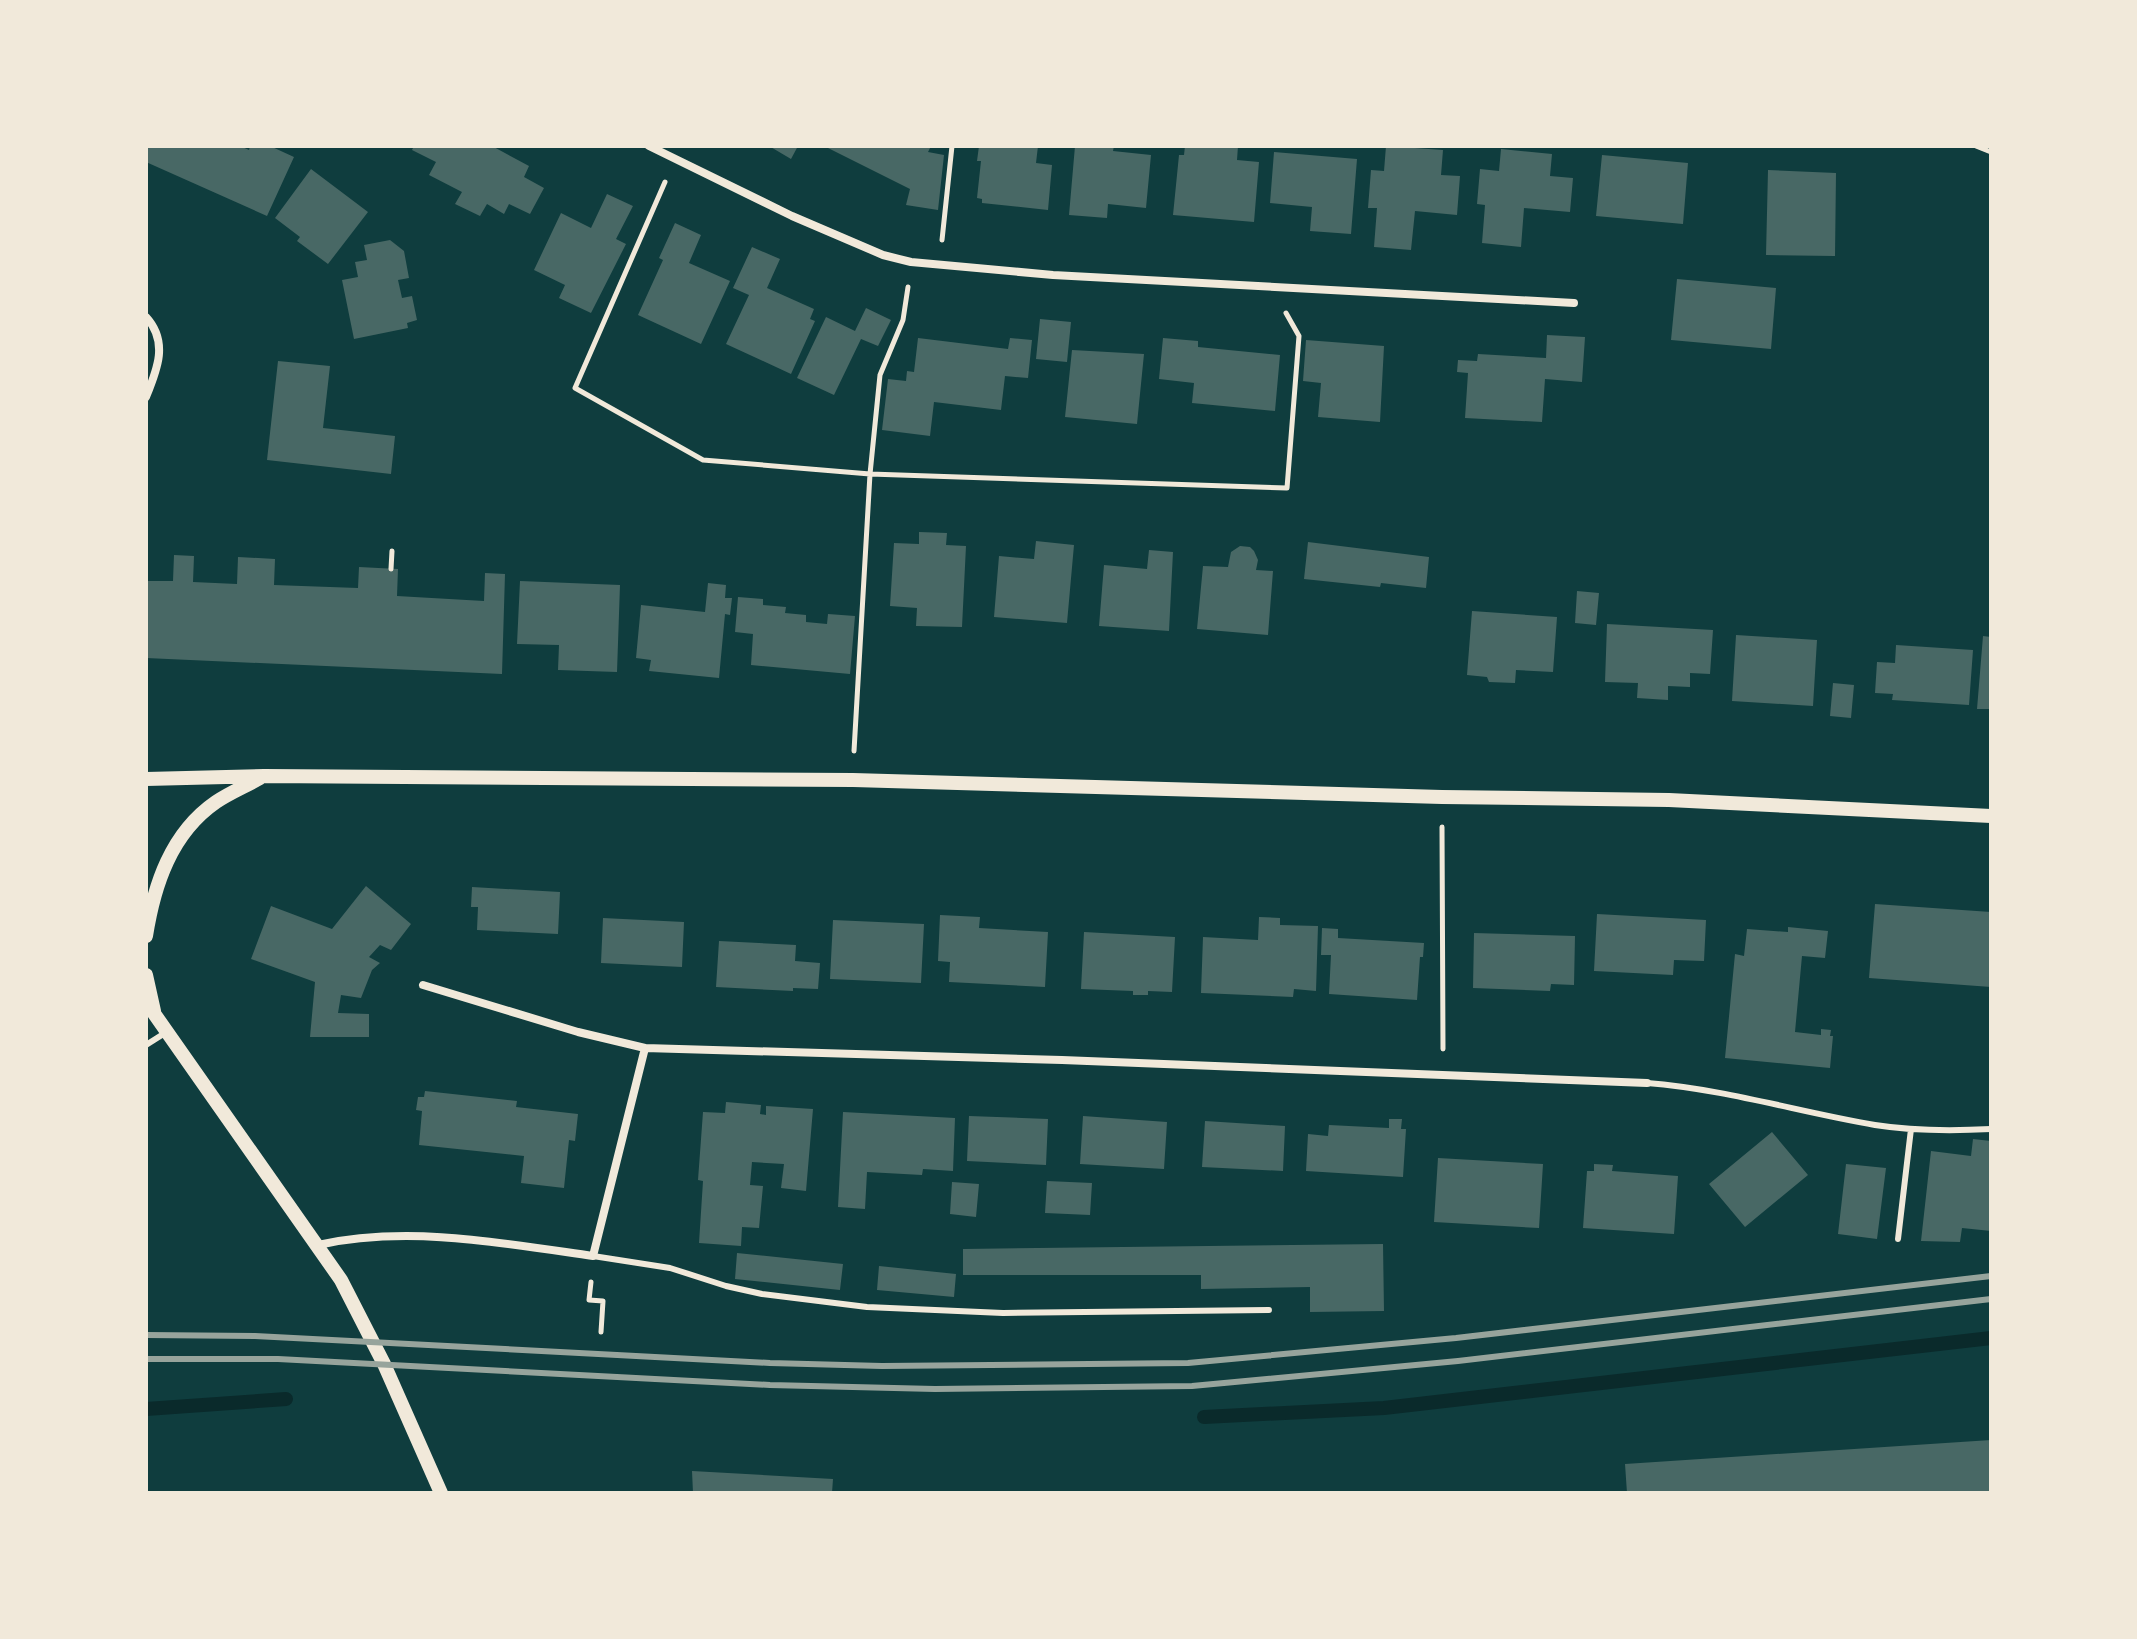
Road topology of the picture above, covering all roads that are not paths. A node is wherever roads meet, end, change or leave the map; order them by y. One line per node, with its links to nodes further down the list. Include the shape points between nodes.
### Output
1 (649, 146): 2 (street, via 853,243 911,262 1068,276)
2 (1574, 303)
3 (146, 317): 4 (street, via 159,339 158,368)
4 (146, 397)
5 (264, 776): 6 (street); 7 (street, via 853,780 1669,800); 8 (street, via 216,802 181,834 161,876)
6 (146, 779)
7 (1991, 816)
8 (146, 936)
9 (146, 975): 12 (street)
10 (423, 985): 15 (street)
11 (146, 1002): 12 (street)
12 (155, 1015): 13 (street)
13 (168, 1031): 14 (lane); 20 (street)
14 (146, 1045)
15 (645, 1048): 16 (street); 21 (street)
16 (1647, 1083): 17 (lane)
17 (1911, 1129): 18 (lane); 19 (lane)
18 (1991, 1129)
19 (1898, 1239)
20 (318, 1245): 21 (street, via 355,1236 405,1237); 23 (street, via 341,1280)
21 (593, 1256): 22 (lane, via 670,1268 762,1294 879,1308 1112,1314)
22 (1269, 1310)
23 (441, 1493)

